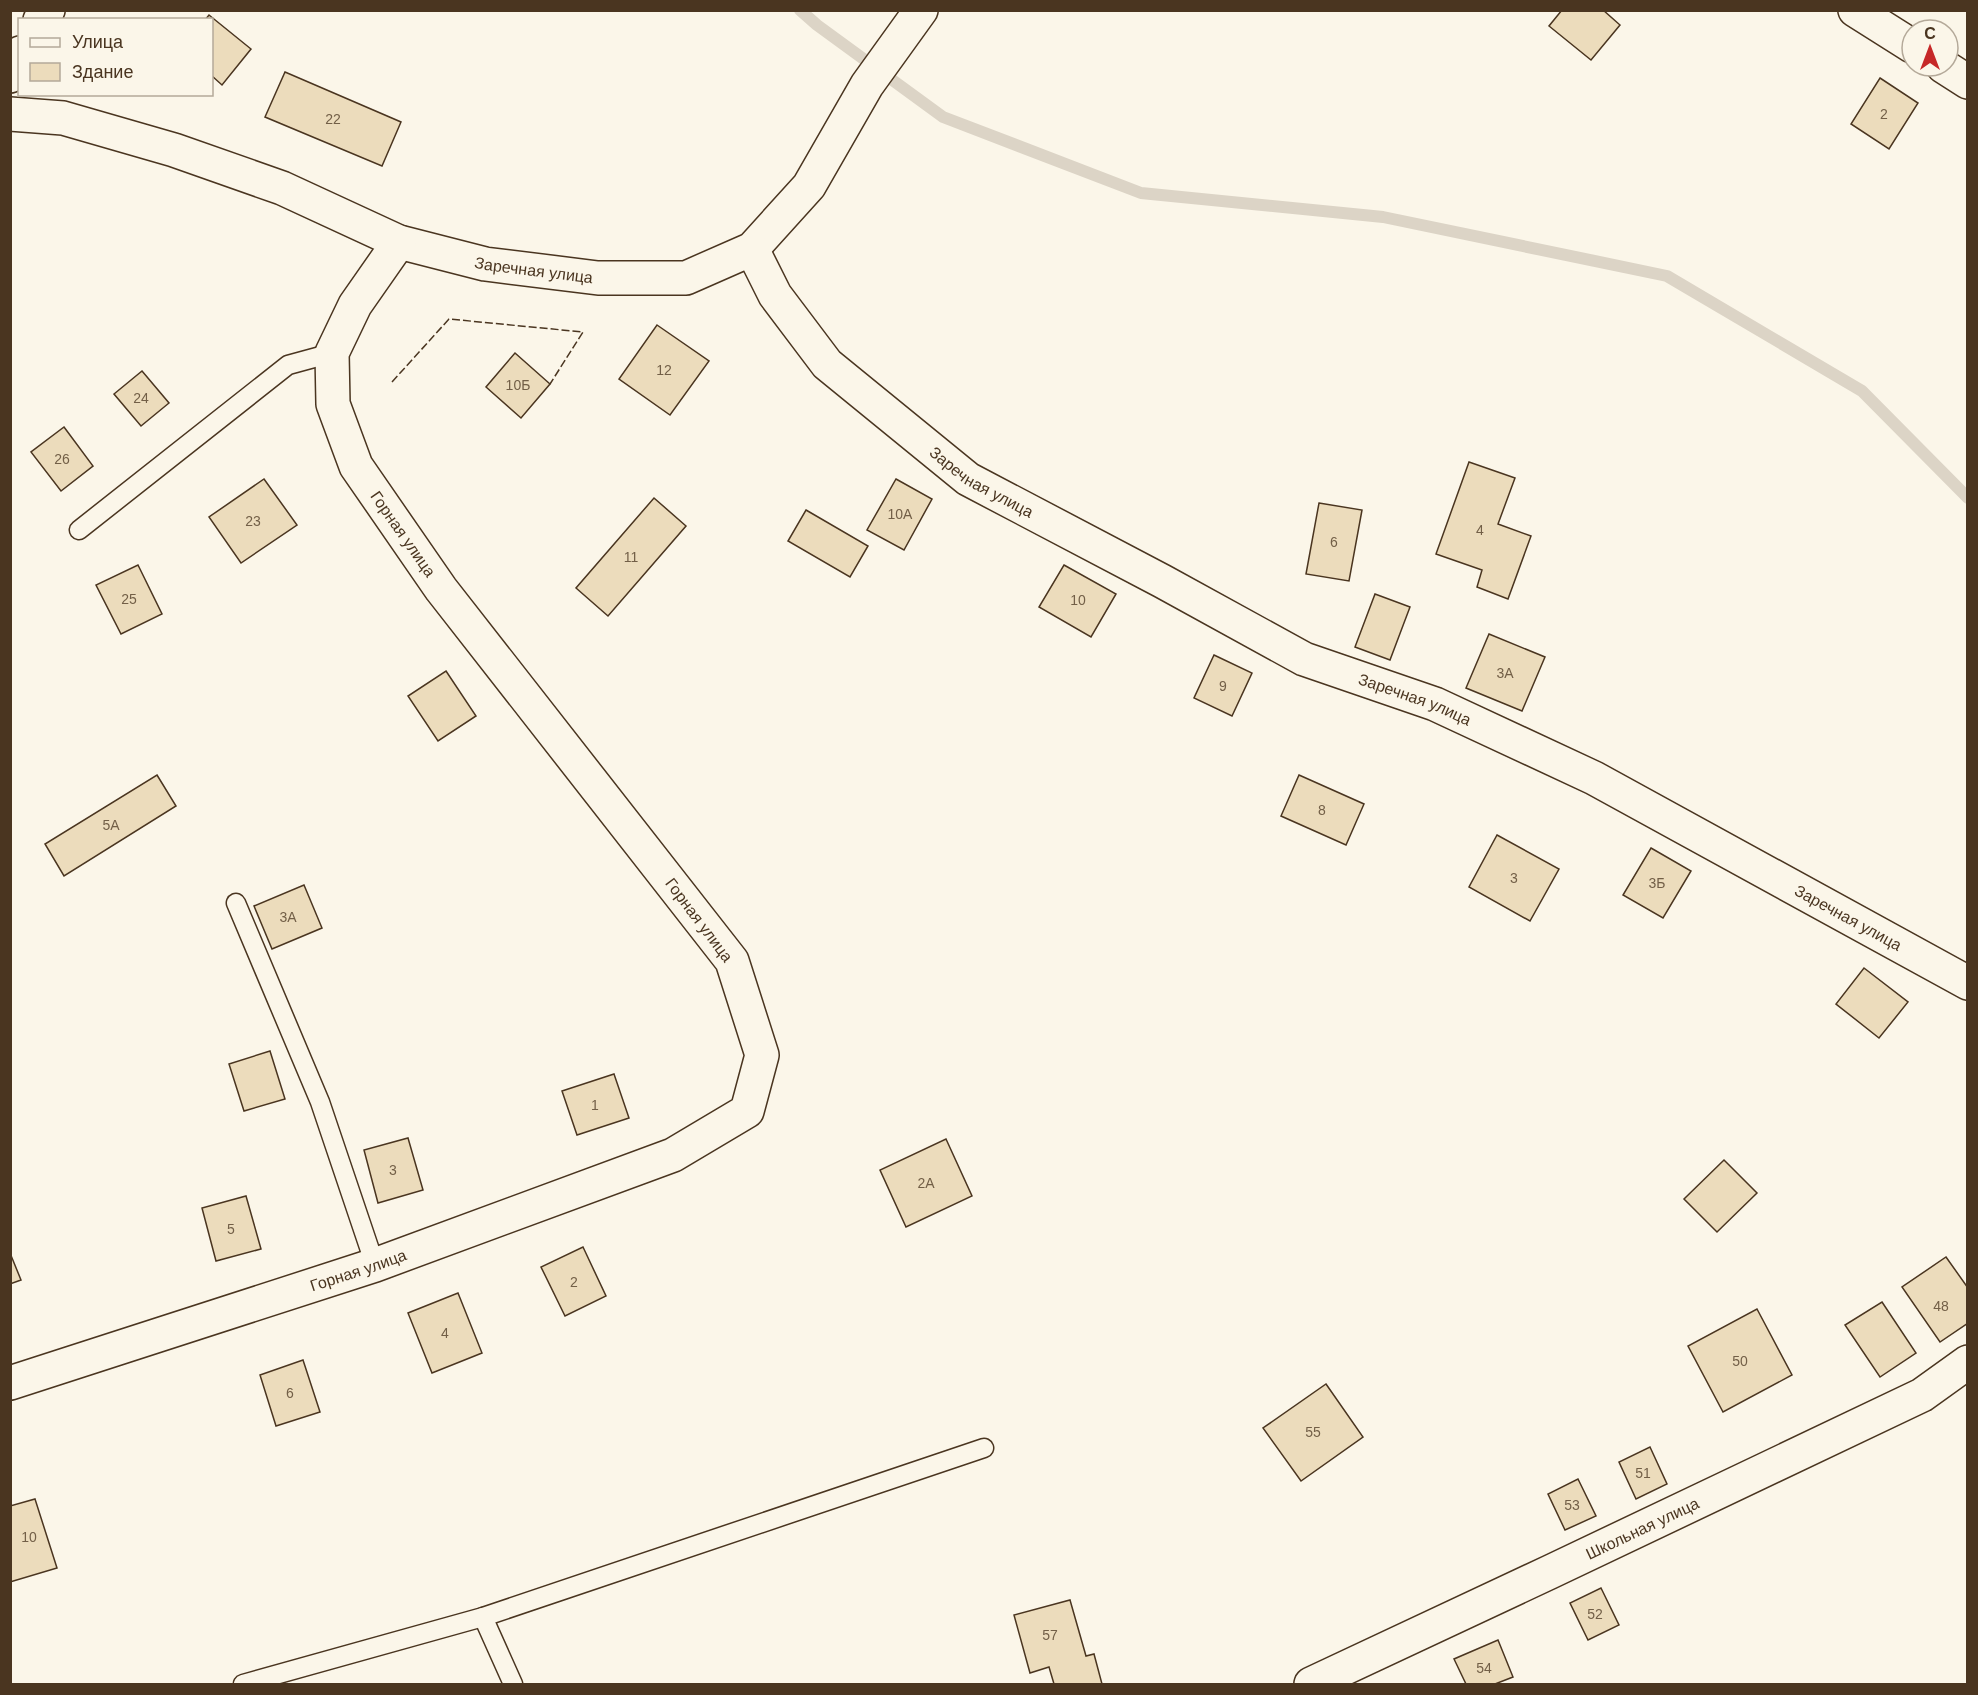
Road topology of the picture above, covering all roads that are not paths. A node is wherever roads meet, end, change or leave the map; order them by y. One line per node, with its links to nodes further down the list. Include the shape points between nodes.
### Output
1 (921, 10): 8 (street, via 867,85 809,186)
2 (1855, 10): 3 (street)
3 (1900, 38)
4 (18, 58): 5 (street)
5 (10, 76)
6 (10, 114): 7 (street, Заречная улица, via 63,118 174,150 282,188)
7 (399, 242): 8 (street, Заречная улица, via 485,264 598,278 686,278); 9 (street, Горная улица, via 355,305)
8 (752, 249): 12 (street, Заречная улица, via 775,295 827,364 968,479 1304,659 1435,704 1594,778)
9 (332, 353): 10 (lane, via 288,365); 13 (street, Горная улица, via 333,404 356,466 441,589 732,961 762,1055 747,1111 673,1155)
10 (79, 530)
11 (236, 903): 13 (lane, via 320,1102)
12 (1968, 983)
13 (375, 1265): 15 (street, Горная улица)
14 (1968, 1362): 20 (street, Школьная улица, via 1922,1395)
15 (10, 1383)
16 (984, 1448): 17 (lane)
17 (483, 1617): 18 (lane); 19 (lane)
18 (243, 1684)
19 (513, 1684)
20 (1311, 1684)

